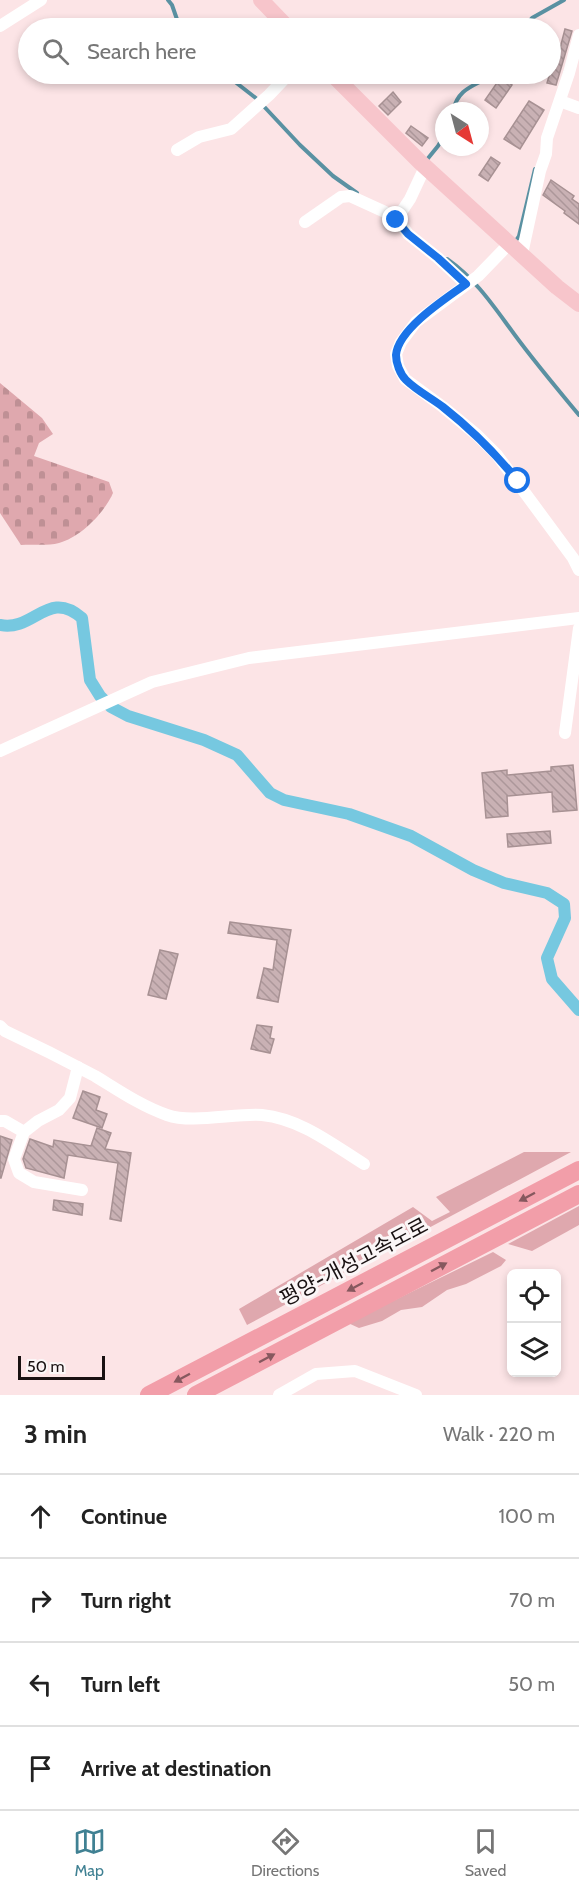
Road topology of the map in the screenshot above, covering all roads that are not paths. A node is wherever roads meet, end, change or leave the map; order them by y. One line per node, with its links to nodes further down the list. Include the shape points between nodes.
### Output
1 (41, 0): 4 (street)
2 (261, 0): 3 (main road)
3 (278, 18)
4 (0, 26)
5 (579, 34): 8 (street)
6 (279, 84): 10 (street, via 231,129 199,137)
7 (342, 84): 11 (main road)
8 (560, 101): 9 (street); 14 (street)
9 (579, 108)
10 (177, 150)
11 (423, 165): 12 (street, via 410,200); 14 (main road)
12 (396, 220): 13 (street, via 351,196 341,197); 15 (street)
13 (305, 222)
14 (514, 247): 15 (street); 16 (main road)
15 (466, 284): 17 (street, via 416,322 400,342 398,366 405,379 443,406 497,455)
16 (579, 304)
17 (579, 570)
18 (579, 618): 21 (street, via 249,658 152,682)
19 (579, 628): 20 (street)
20 (565, 733)
21 (0, 751)
22 (0, 1026): 23 (street)
23 (78, 1067): 25 (street, via 70,1098 59,1110); 26 (street, via 169,1116 261,1115 283,1119 306,1127)
24 (0, 1121): 25 (street)
25 (24, 1132): 28 (street, via 15,1159 19,1173 34,1182)
26 (363, 1164)
27 (579, 1170): 30 (highway, 평양-개성고속도로, one-way to 30)
28 (82, 1190)
29 (579, 1194): 31 (highway, 평양-개성고속도로, one-way to 29)
30 (150, 1395)
31 (196, 1395)
32 (279, 1395): 33 (street, via 316,1374 355,1371)
33 (416, 1395)

